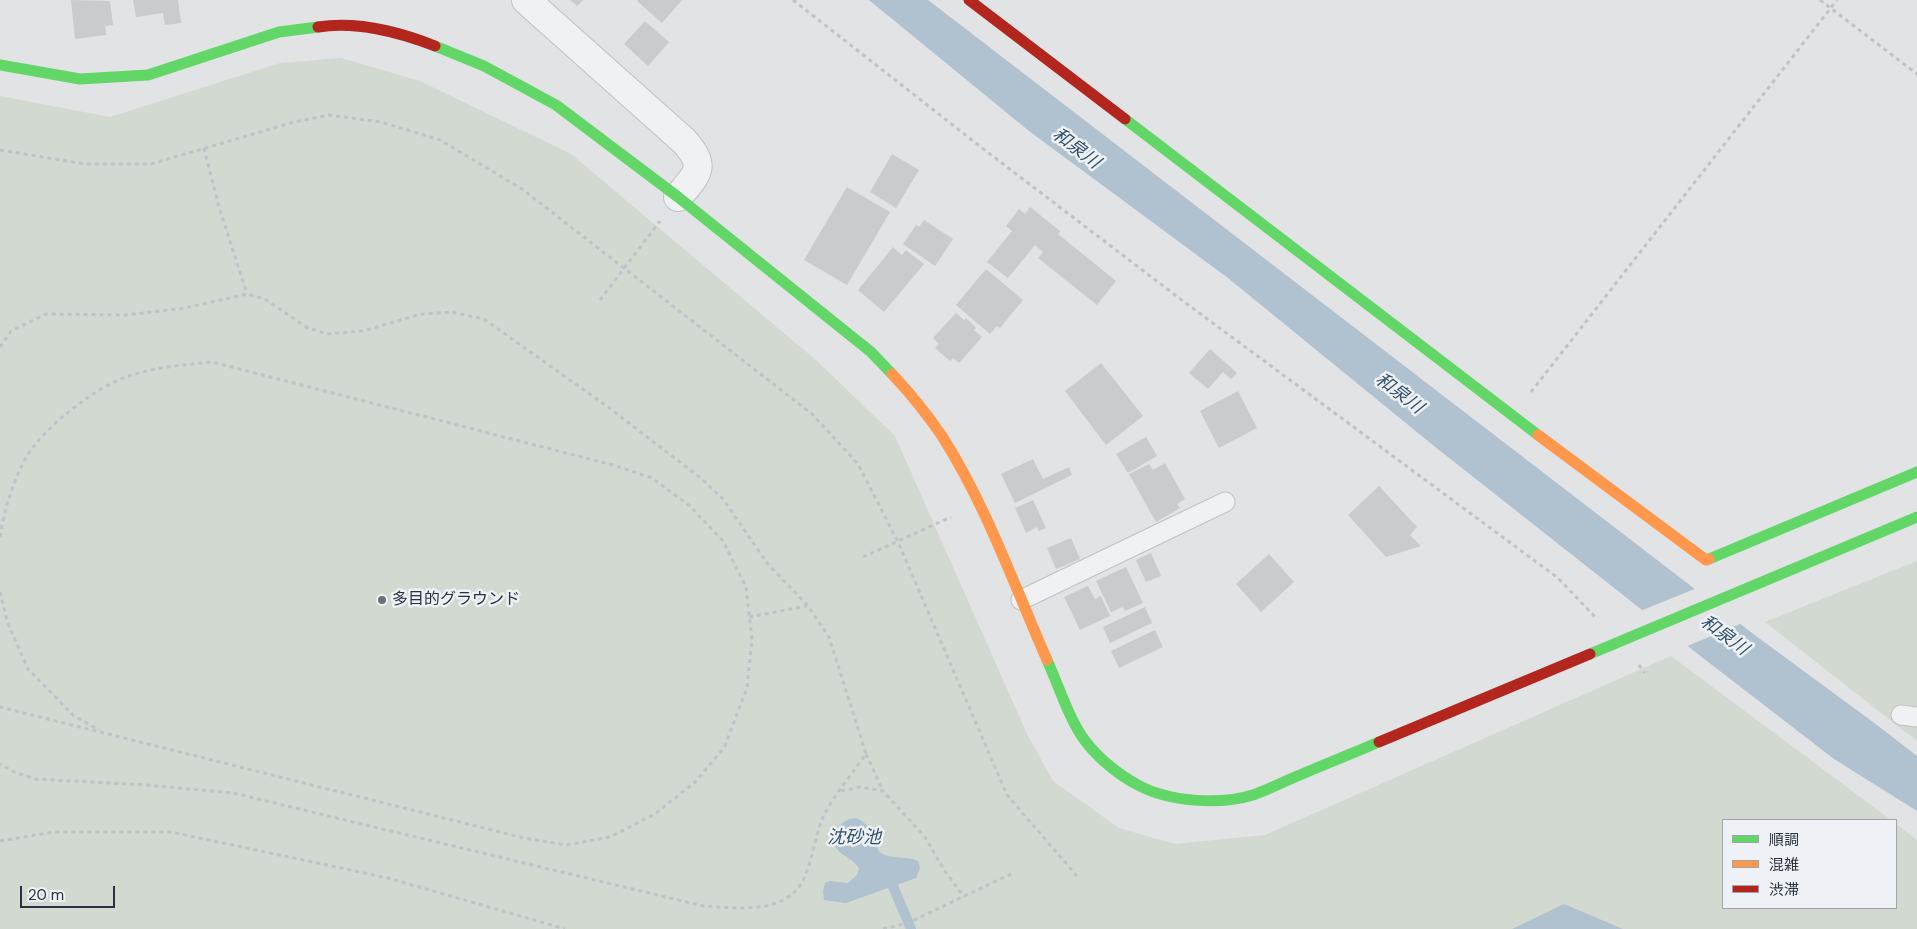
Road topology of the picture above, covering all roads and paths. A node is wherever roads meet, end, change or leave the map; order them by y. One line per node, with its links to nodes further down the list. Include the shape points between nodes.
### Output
1 (526, 0): 11 (street, via 684,140 695,154 698,168)
2 (793, 0): 28 (path, via 1175,295 1558,578)
3 (970, 0): 16 (street)
4 (1820, 0): 6 (path)
5 (1837, 0): 6 (path)
6 (1831, 8): 8 (path); 16 (path)
7 (0, 65): 11 (street, via 80,79 148,75 287,31 328,25 391,32 484,66 556,106)
8 (1917, 74)
9 (204, 148): 10 (path, via 151,164 85,164); 12 (path, via 329,115 382,122 440,140 522,189); 13 (path)
10 (0, 150)
11 (678, 197): 12 (path); 19 (street, via 871,352 911,395 941,435)
12 (624, 269): 14 (path); 22 (path, via 812,414 858,464)
13 (247, 294): 15 (path, via 185,308 126,315 46,314 11,331); 26 (path, via 265,298 306,327 327,334 363,330 421,314 451,312 484,319 702,479 723,499 767,563)
14 (600, 300)
15 (0, 347)
16 (1512, 416): 17 (street, via 1706,560)
17 (1917, 472)
18 (1225, 502): 25 (lane)
19 (979, 504): 22 (path); 25 (street)
20 (1917, 517): 25 (street, via 1252,795 1223,800 1199,801 1139,786 1118,772 1085,740)
21 (0, 537): 27 (path, via 4,508 25,459 51,426 87,397 127,377 161,367 212,362 604,462 652,478 690,506 723,542 746,587)
22 (898, 542): 23 (path); 37 (path, via 1007,795)
23 (863, 557)
24 (0, 592): 30 (path, via 8,624 28,669 73,715)
25 (1021, 600)
26 (808, 606): 27 (path); 31 (path, via 829,637)
27 (749, 617): 30 (path, via 752,639 747,688 724,748 695,782 655,814 610,837 566,845 524,838)
28 (1597, 620)
29 (0, 707): 30 (path)
30 (104, 732)
31 (866, 754): 33 (path); 34 (path)
32 (0, 764): 33 (path, via 35,779 233,793 703,906 731,908 774,905 799,889 823,818)
33 (840, 791): 34 (path, via 860,787)
34 (883, 791): 38 (path, via 925,836)
35 (0, 842): 39 (path, via 54,832 171,832 388,878)
36 (1016, 872): 38 (path)
37 (1077, 876)
38 (964, 897): 40 (path, via 908,923)
39 (565, 929)
40 (883, 929)

